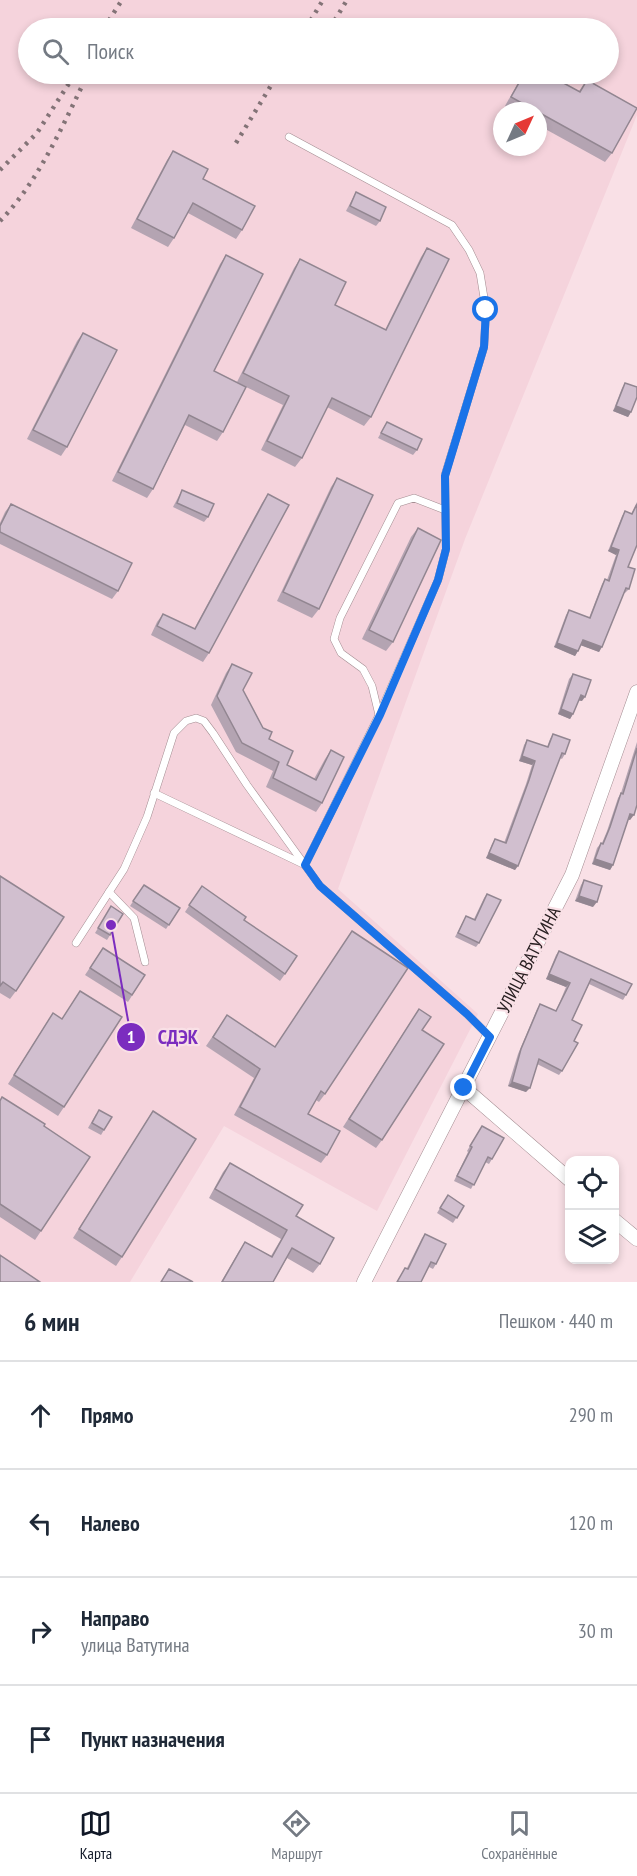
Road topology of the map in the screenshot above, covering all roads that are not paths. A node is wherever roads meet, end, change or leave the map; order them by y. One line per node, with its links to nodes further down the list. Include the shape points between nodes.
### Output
1 (289, 137): 2 (lane, via 452,225 480,273 486,310 484,347 445,476)
2 (445, 510): 4 (lane, via 446,549 438,580); 4 (lane, via 414,498 398,503 340,618 334,639 341,653 363,669)
3 (637, 692): 10 (street, УЛИЦА ВАТУТИНА, via 572,876)
4 (380, 715): 6 (lane)
5 (154, 793): 6 (lane); 6 (lane, via 174,733 186,721 204,721); 7 (lane, via 124,869)
6 (305, 865): 10 (lane, via 320,886)
7 (109, 892): 8 (lane); 9 (lane, via 134,918)
8 (76, 943)
9 (145, 962)
10 (490, 1037): 11 (street, УЛИЦА ВАТУТИНА)
11 (464, 1088): 12 (street); 15 (street, УЛИЦА ВАТУТИНА)
12 (565, 1176)
13 (619, 1223): 14 (street)
14 (637, 1239)
15 (364, 1282)

